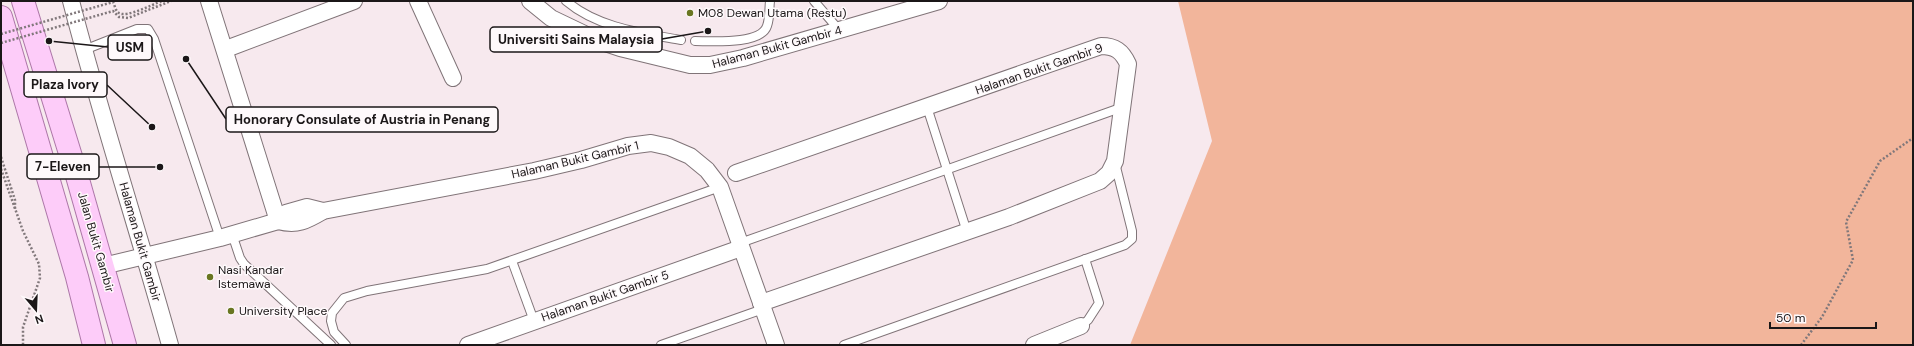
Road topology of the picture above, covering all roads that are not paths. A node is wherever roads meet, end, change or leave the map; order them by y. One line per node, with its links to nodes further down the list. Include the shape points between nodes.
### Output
1 (23, 1): 31 (main road, Jalan Bukit Gambir)
2 (71, 1): 16 (street, Halaman Bukit Gambir)
3 (210, 1): 15 (street)
4 (354, 1): 15 (street)
5 (418, 1): 17 (street)
6 (530, 1): 12 (street, Halaman Bukit Gambir 4, via 551,18 599,42 690,64 710,65 743,58)
7 (566, 1): 13 (lane, via 577,10 602,22 650,35)
8 (770, 1): 14 (lane, via 767,26 761,34 746,39)
9 (814, 1): 12 (lane)
10 (939, 1): 12 (street, Halaman Bukit Gambir 4)
11 (1, 17): 35 (main road, via 77,277)
12 (840, 31)
13 (681, 40)
14 (695, 41)
15 (226, 49): 24 (street)
16 (84, 50): 26 (lane, via 137,29 148,29 154,38); 28 (street, Halaman Bukit Gambir)
17 (453, 78)
18 (927, 107): 19 (street, Halaman Bukit Gambir 9, via 1101,46 1111,46 1124,55 1128,64); 21 (lane); 22 (street, Halaman Bukit Gambir 9)
19 (1123, 107): 20 (street, Halaman Bukit Gambir 9); 21 (lane)
20 (1115, 161): 25 (street, Halaman Bukit Gambir 9, via 1109,173 1100,181); 29 (lane, via 1132,239 1125,245)
21 (947, 170): 25 (lane); 27 (lane)
22 (736, 173)
23 (720, 187): 24 (street, Halaman Bukit Gambir 1, via 707,170 690,156 651,143 628,146 534,171 323,211 291,224); 27 (street, Halaman Bukit Gambir 1); 30 (lane)
24 (278, 220): 26 (street, Halaman Bukit Gambir 1)
25 (967, 232): 32 (street, Halaman Bukit Gambir 9)
26 (226, 236): 28 (street, Halaman Bukit Gambir 1); 38 (lane, via 244,264)
27 (741, 245): 32 (street, Halaman Bukit Gambir 1); 33 (street, Halaman Bukit Gambir 5)
28 (145, 256): 31 (street, Halaman Bukit Gambir 1); 37 (street, Halaman Bukit Gambir)
29 (1085, 259): 34 (lane, via 1099,303); 43 (lane)
30 (512, 261): 33 (lane); 39 (lane, via 487,269 367,291 344,298 332,313 331,321 334,332)
31 (103, 266): 36 (main road, Jalan Bukit Gambir)
32 (762, 306): 41 (lane); 42 (street, Halaman Bukit Gambir 1)
33 (534, 321): 40 (street, Halaman Bukit Gambir 5)
34 (1081, 326): 44 (street)
35 (94, 345)
36 (125, 345)
37 (170, 345)
38 (331, 345)
39 (346, 345)
40 (468, 345)
41 (661, 345)
42 (776, 345)
43 (844, 345)
44 (1034, 345)

